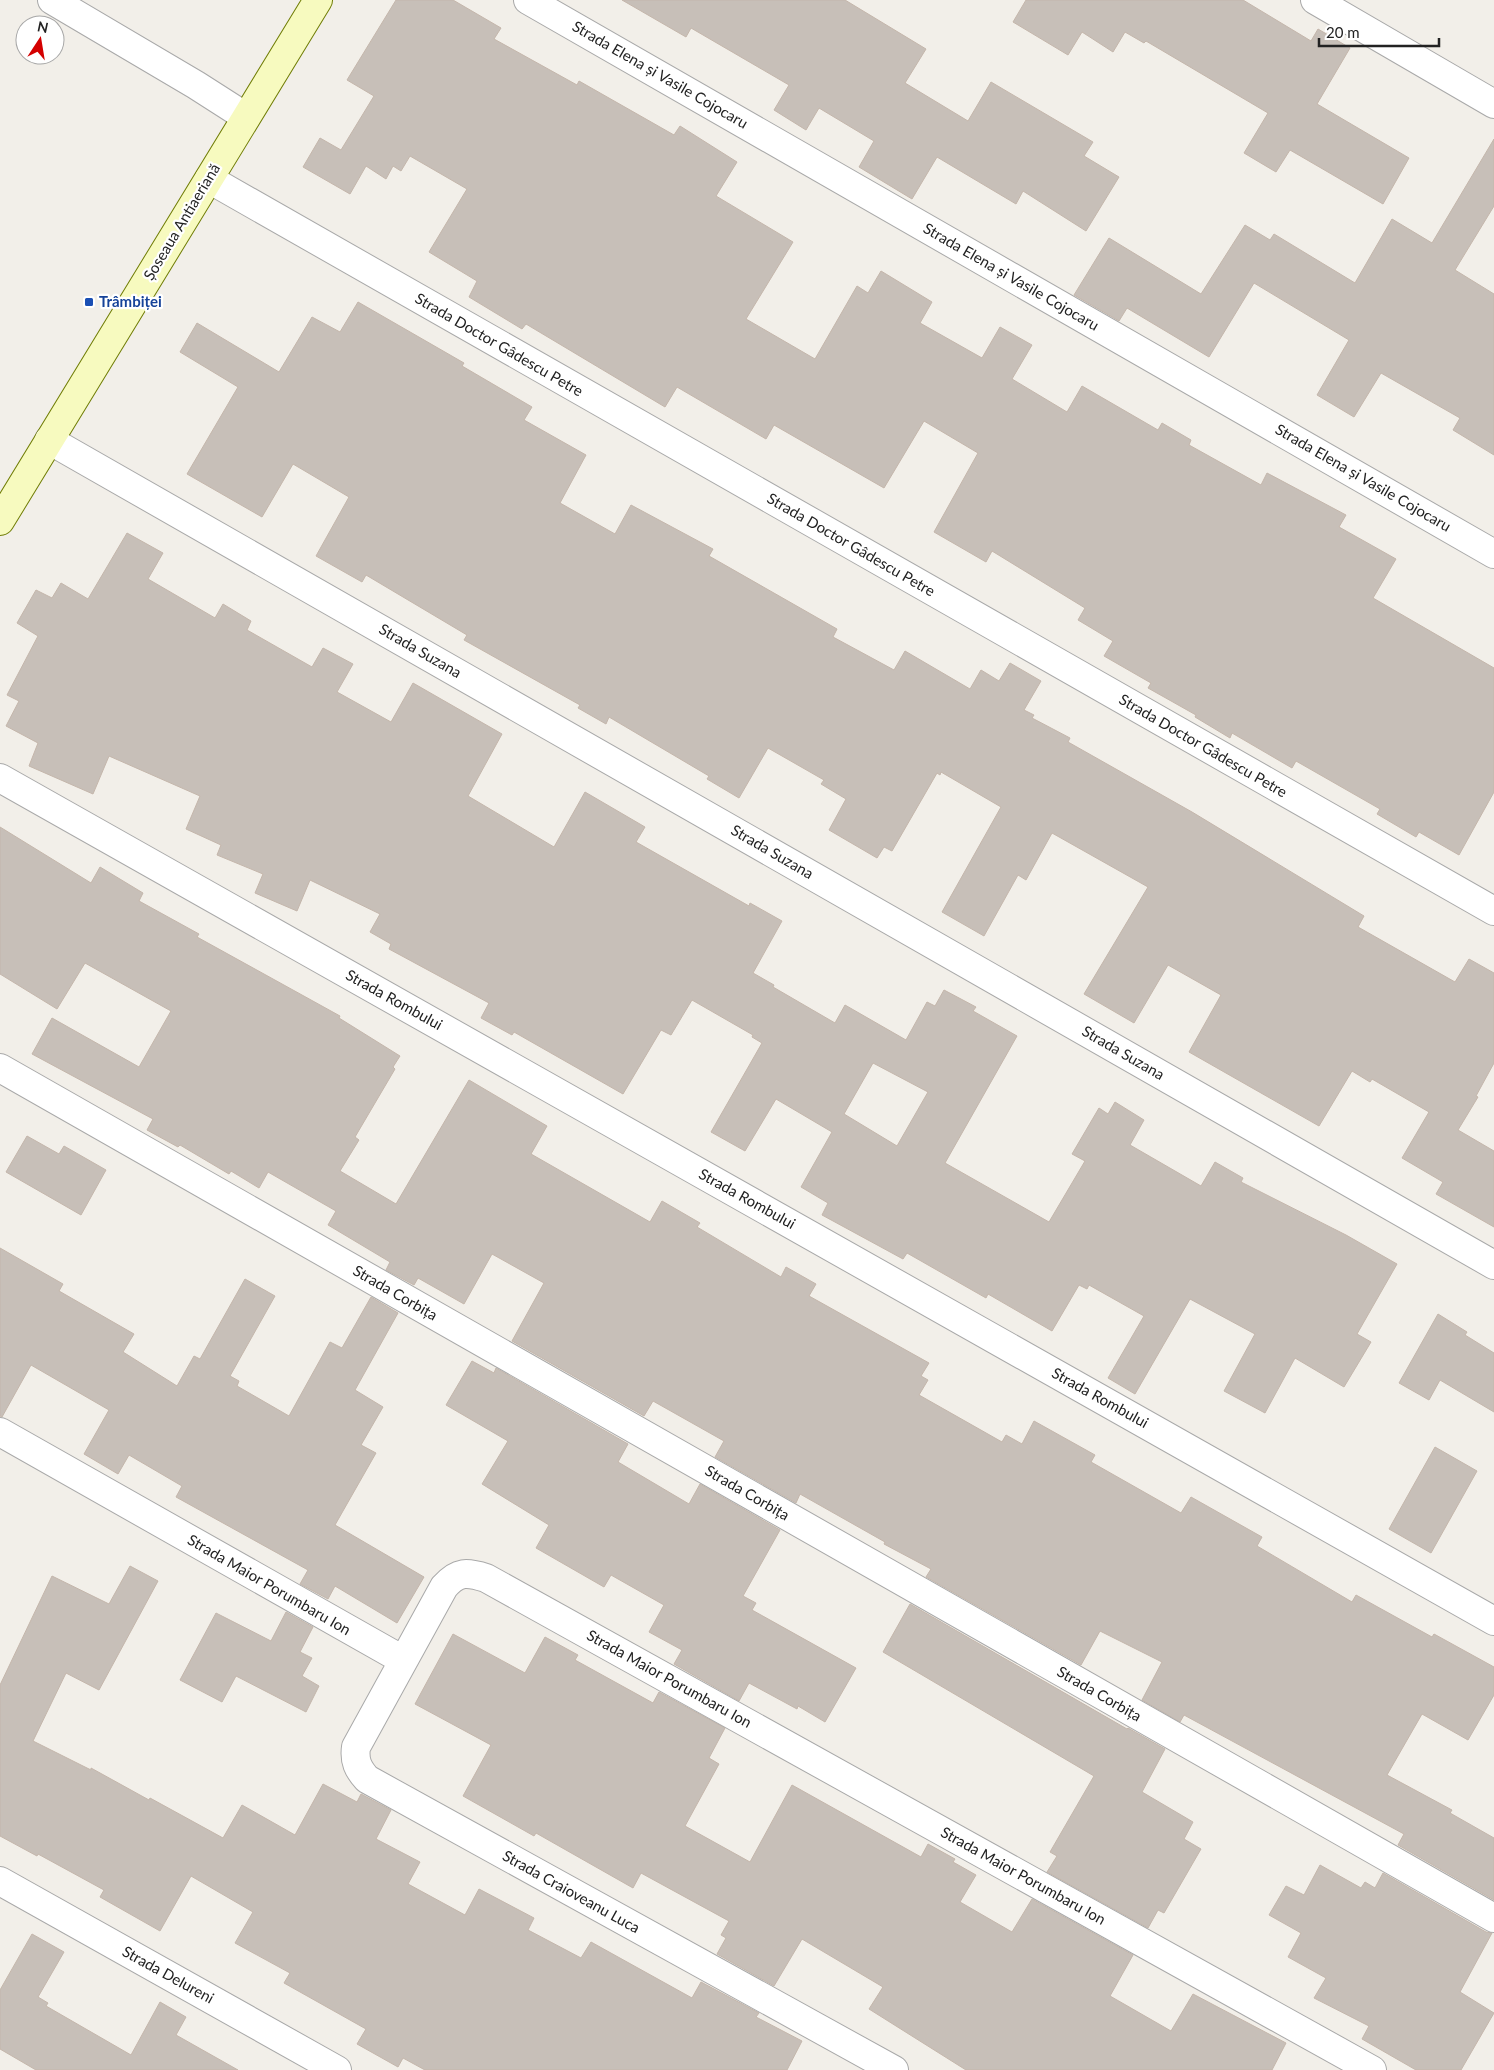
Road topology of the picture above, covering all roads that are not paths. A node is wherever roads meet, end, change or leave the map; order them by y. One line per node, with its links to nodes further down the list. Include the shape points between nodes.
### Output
1 (52, 0): 6 (street)
2 (318, 0): 6 (main road, Șoseaua Antiaeriană)
3 (528, 0): 10 (street, Strada Elena și Vasile Cojocaru)
4 (1315, 0): 5 (street)
5 (1494, 104)
6 (246, 117): 7 (main road, Șoseaua Antiaeriană)
7 (209, 179): 8 (main road, Șoseaua Antiaeriană); 12 (street, Strada Doctor Gâdescu Petre)
8 (49, 440): 9 (main road, Șoseaua Antiaeriană); 14 (street, Strada Suzana)
9 (0, 521)
10 (1494, 554)
11 (0, 778): 16 (street, Strada Rombului)
12 (1494, 911)
13 (0, 1068): 19 (street, Strada Corbița)
14 (1494, 1265)
15 (0, 1432): 17 (street, Strada Maior Porumbaru Ion)
16 (1494, 1621)
17 (403, 1660): 21 (street, Strada Craioveanu Luca, via 356,1747 354,1758 367,1779); 22 (street, Strada Maior Porumbaru Ion, via 444,1587 453,1577 474,1574 486,1578)
18 (0, 1881): 20 (street, Strada Delureni)
19 (1494, 1918)
20 (336, 2070)
21 (894, 2070)
22 (1372, 2070)

